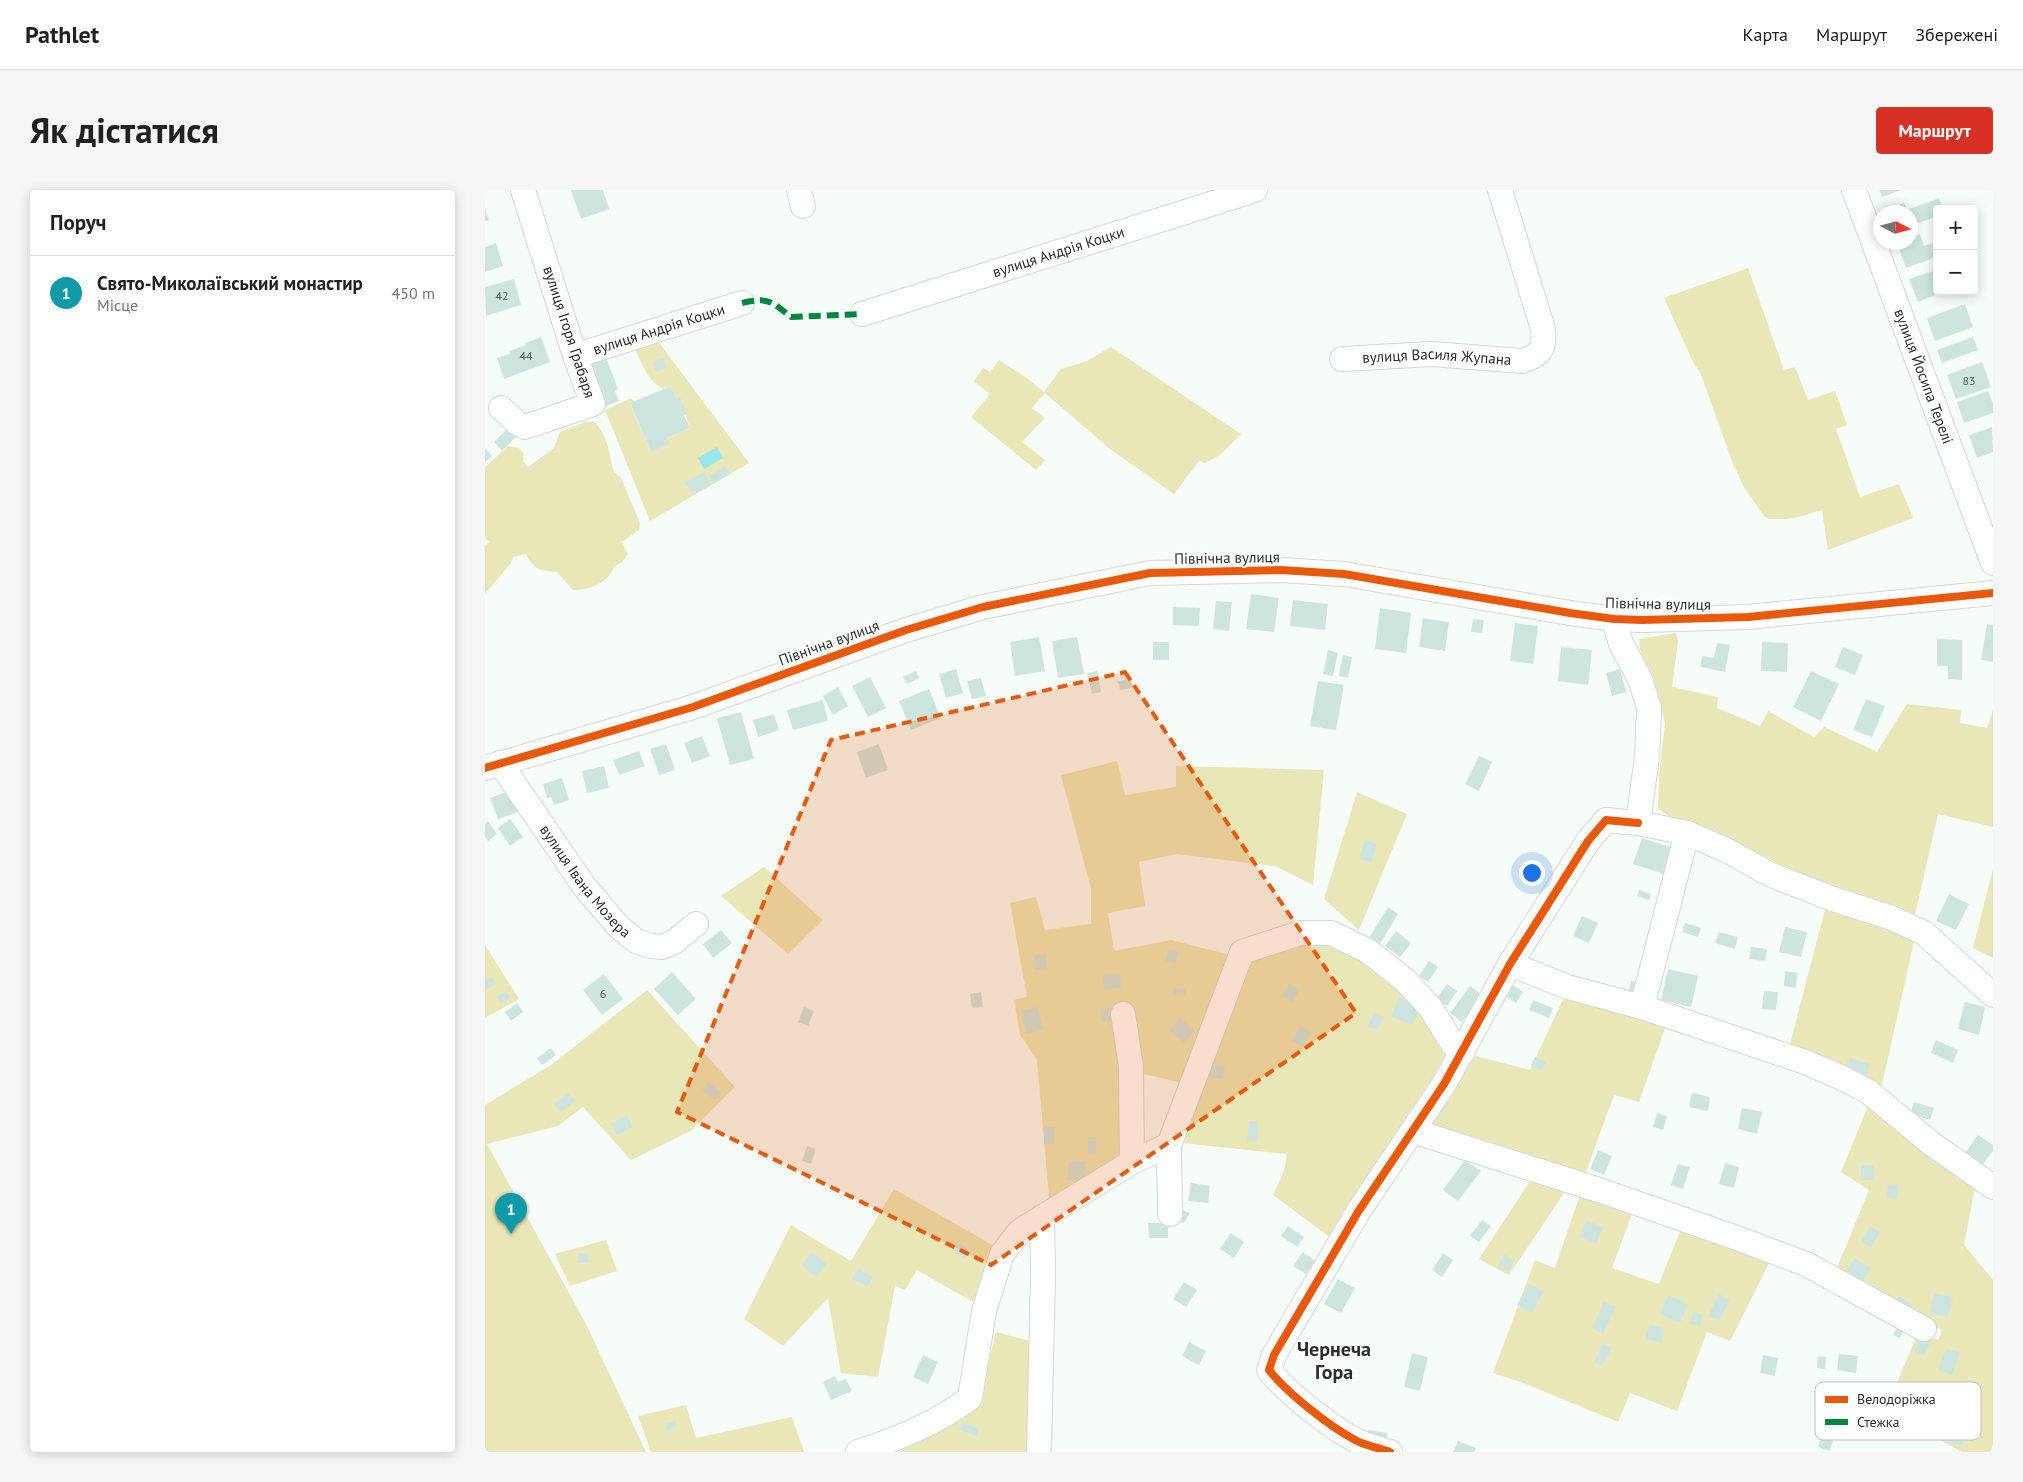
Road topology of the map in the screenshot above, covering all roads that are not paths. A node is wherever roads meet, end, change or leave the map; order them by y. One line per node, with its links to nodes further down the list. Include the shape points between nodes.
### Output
1 (523, 190): 7 (street, вулиця Ігоря Грабаря)
2 (1500, 190): 8 (street, вулиця Василя Жупана, via 1543,329 1541,351 1522,361 1432,354)
3 (1854, 190): 10 (street, вулиця Йосипа Терелі)
4 (1249, 191): 6 (street, вулиця Андрія Коцки)
5 (742, 302): 7 (street, вулиця Андрія Коцки)
6 (862, 314)
7 (575, 356): 9 (street, вулиця Ігоря Грабаря, via 593,404 525,427)
8 (1342, 359)
9 (501, 408)
10 (1993, 563)
11 (1993, 593): 12 (street, Північна вулиця, via 1748,617)
12 (1614, 619): 13 (street, Північна вулиця, via 1344,574 1281,570 1150,574 983,607 906,630 693,707); 14 (street, via 1621,644 1640,679 1649,708 1647,757)
13 (492, 766): 16 (street, вулиця Івана Мозера, via 584,886 618,926 636,941 662,947 674,942)
14 (1638, 823): 15 (street); 17 (street, via 1606,820 1588,841)
15 (1687, 833): 18 (street, via 1769,874 1892,918 1924,933); 19 (street)
16 (696, 924)
17 (1510, 964): 19 (street, via 1568,987); 21 (street)
18 (1993, 995)
19 (1642, 1007): 25 (street, via 1840,1077 1869,1092 1932,1144)
20 (1123, 1014): 24 (street, via 1131,1066)
21 (1463, 1052): 22 (street); 23 (street, via 1453,1044 1430,1007 1405,980 1368,950 1331,933 1300,933 1242,952)
22 (1413, 1131): 28 (street, via 1599,1190 1806,1264); 32 (street, via 1311,1289 1269,1370 1310,1409 1357,1441)
23 (1169, 1145): 24 (street); 26 (street)
24 (1132, 1162): 27 (street)
25 (1993, 1187)
26 (1170, 1214)
27 (1042, 1217): 29 (street, via 1020,1231 1002,1254 983,1311 970,1398 950,1413); 31 (street)
28 (1924, 1329)
29 (883, 1447): 30 (street)
30 (858, 1452)
31 (1039, 1452)
32 (1390, 1452)

